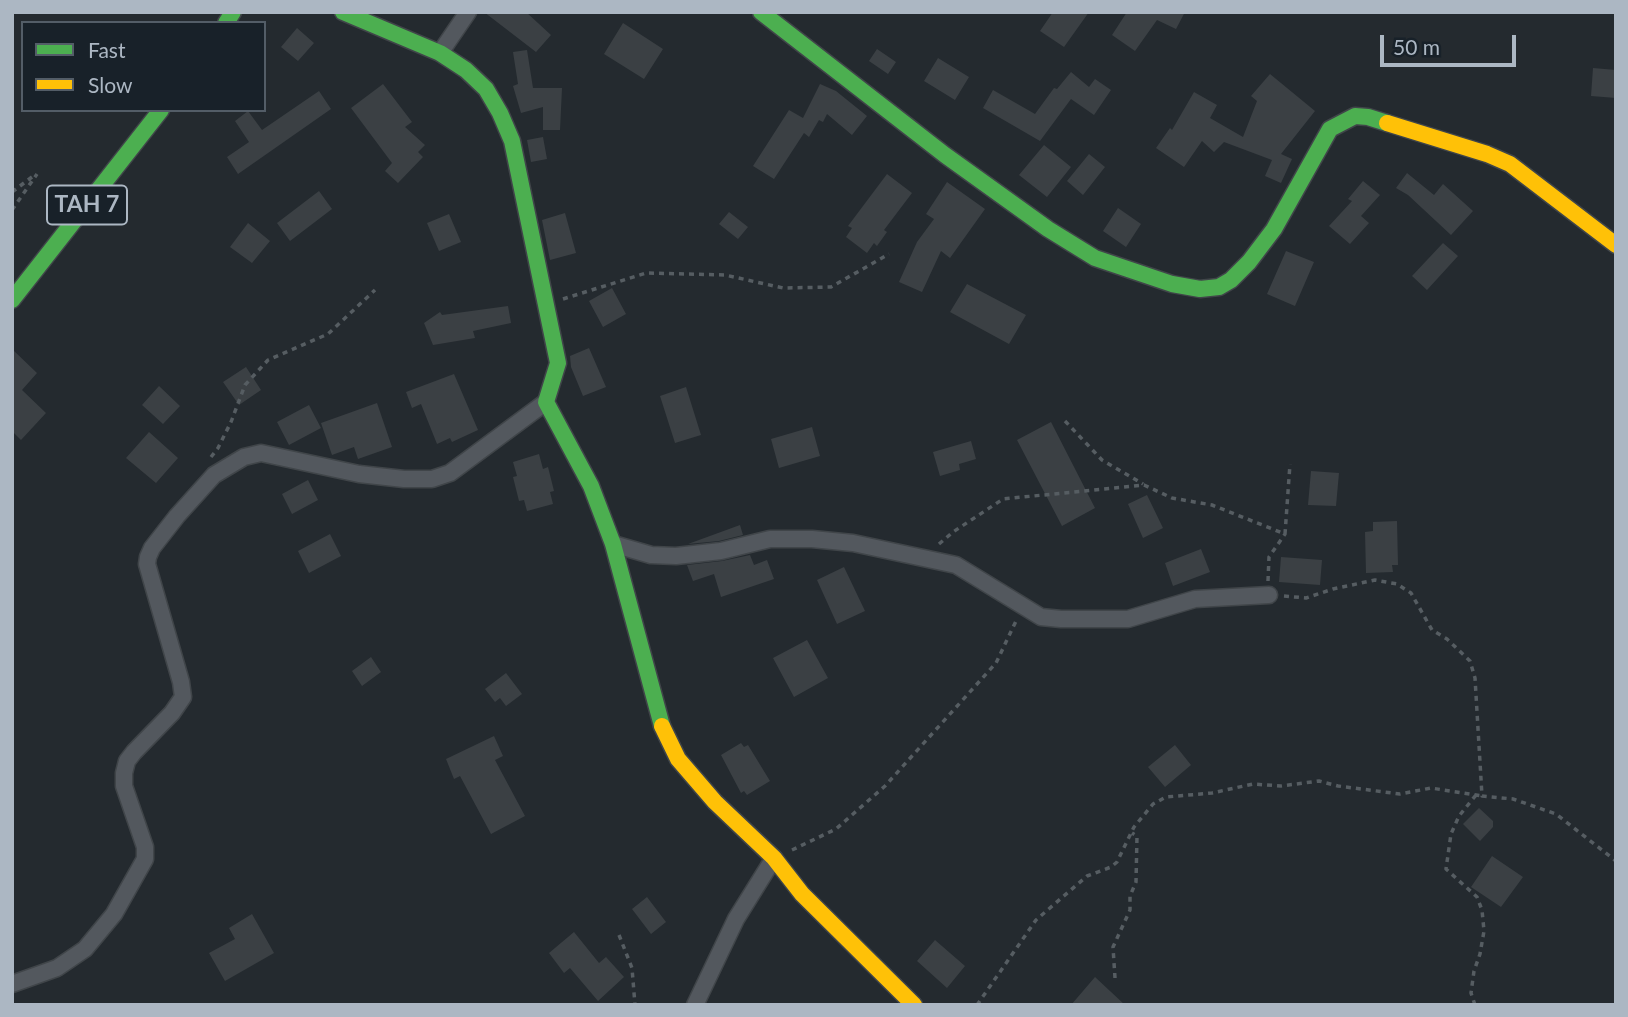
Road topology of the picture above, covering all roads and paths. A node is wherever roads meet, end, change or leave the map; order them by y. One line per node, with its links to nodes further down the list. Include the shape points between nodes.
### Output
1 (343, 12): 4 (main road)
2 (468, 12): 4 (street)
3 (761, 12): 8 (main road, via 1057,235 1095,258 1172,284 1199,289 1231,280 1274,229 1331,129 1355,116 1510,164)
4 (440, 52): 12 (main road, via 486,89 512,141)
5 (159, 112): 11 (main road, TAH 7)
6 (12, 192): 7 (path, via 37,174)
7 (12, 209)
8 (1616, 244)
9 (889, 254): 12 (path, via 831,287 783,288 725,275 646,273)
10 (375, 290): 15 (path, via 328,334 268,360 245,385 218,448)
11 (12, 300)
12 (545, 304): 13 (main road, via 558,363)
13 (546, 402): 19 (main road, via 592,486); 30 (street, via 450,473 432,478 404,480 359,474 261,453 244,457 214,475 148,557 183,697 127,761 124,773 145,859 114,914 85,949 57,968)
14 (1065, 421): 17 (path, via 1102,460)
15 (205, 464)
16 (1290, 464): 18 (path)
17 (1144, 485): 18 (path); 20 (path, via 1003,499)
18 (1285, 534): 21 (path, via 1269,557)
19 (614, 544): 20 (street, via 652,555 676,556 770,539 812,539); 26 (main road, via 663,729 678,760)
20 (924, 557): 22 (street, via 956,565)
21 (1269, 595): 22 (street, via 1195,599 1128,620 1041,617); 24 (path, via 1306,598 1375,580 1397,584 1412,593 1432,629 1470,661)
22 (1022, 606): 26 (path, via 996,663 886,786 836,829)
23 (1476, 795): 24 (path); 25 (path, via 1432,788 1400,794 1319,781 1253,784 1166,797 1153,804); 35 (path, via 1451,834 1446,870 1477,897 1482,910 1484,931 1471,993)
24 (1482, 796): 27 (path, via 1513,799 1556,814)
25 (1132, 833): 29 (path, via 1137,836 1136,882 1130,910 1113,947); 34 (path, via 1117,862 1087,876 1036,920)
26 (774, 858): 32 (street, via 736,919); 33 (main road, via 802,894)
27 (1616, 861)
28 (619, 935): 31 (path, via 632,968)
29 (1115, 978)
30 (12, 984)
31 (635, 1005)
32 (695, 1005)
33 (914, 1005)
34 (977, 1005)
35 (1475, 1005)

